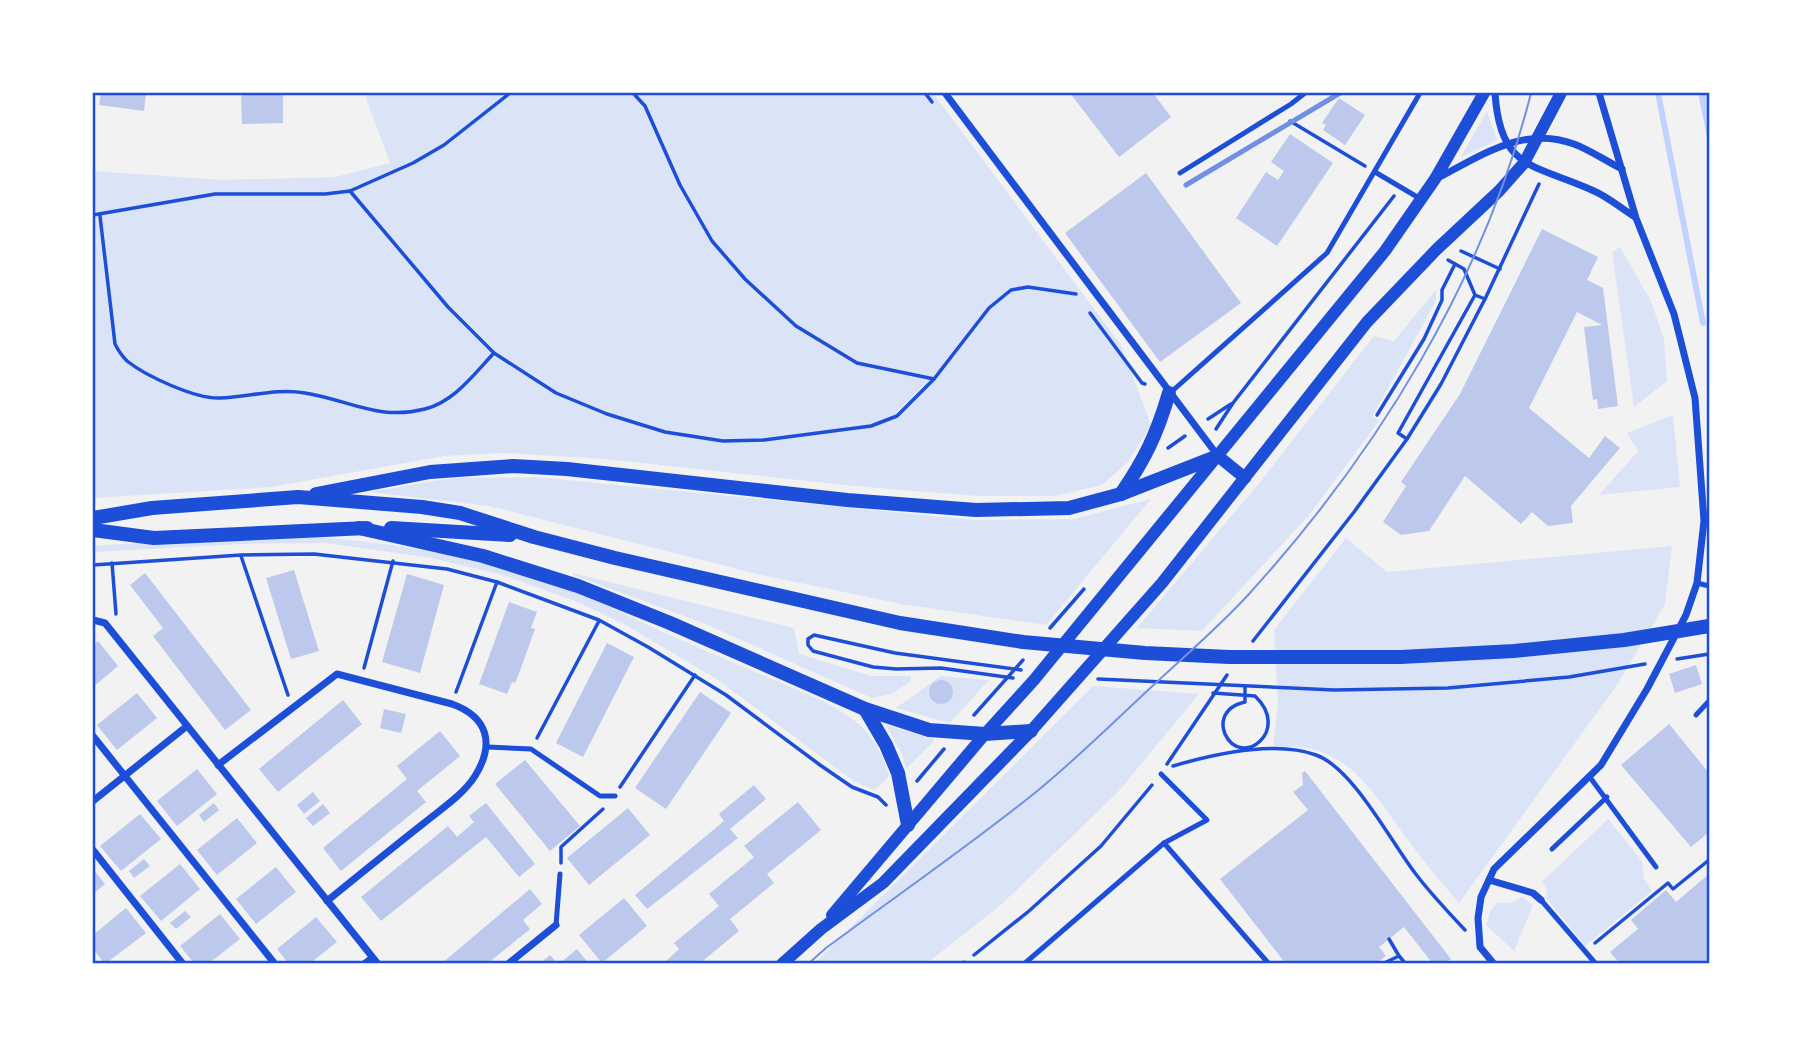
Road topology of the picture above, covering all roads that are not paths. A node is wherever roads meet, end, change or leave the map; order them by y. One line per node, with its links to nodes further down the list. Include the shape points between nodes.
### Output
1 (944, 93): 17 (street)
2 (1305, 93): 13 (lane)
3 (1420, 93): 12 (lane)
4 (1484, 93): 14 (street)
5 (1495, 93): 9 (street)
6 (1561, 93): 8 (street)
7 (1599, 93): 11 (street)
8 (1539, 136): 9 (street); 10 (street); 11 (street, via 1576,144)
9 (1508, 144): 10 (street); 14 (street)
10 (1524, 163): 16 (street, via 1595,191); 19 (street, via 1367,322)
11 (1622, 169): 16 (street)
12 (1375, 172): 15 (lane); 17 (lane, via 1327,253)
13 (1180, 173)
14 (1434, 180): 15 (street)
15 (1422, 200): 18 (street)
16 (1636, 218): 26 (street, via 1674,314 1695,398 1704,521)
17 (1169, 393): 18 (street); 20 (main road, via 1158,432)
18 (1218, 456): 19 (street); 20 (main road); 35 (street)
19 (1245, 478): 34 (street, via 1162,583)
20 (1121, 494): 21 (main road, via 1069,508 976,510 513,466 429,472)
21 (298, 497): 22 (main road, via 152,508); 25 (main road, via 460,513)
22 (93, 518)
23 (359, 528): 24 (main road, via 154,537); 25 (main road); 31 (main road, via 483,556 578,586)
24 (93, 530)
25 (534, 537): 29 (main road, via 900,623 1023,642 1145,653 1401,657 1624,640)
26 (1697, 583): 27 (lane); 41 (street, via 1686,615 1647,689)
27 (1709, 586)
28 (94, 619): 33 (street, via 105,623)
29 (1709, 626)
30 (1709, 701): 32 (lane)
31 (864, 709): 35 (main road, via 929,730); 45 (main road, via 898,773)
32 (1696, 716)
33 (187, 726): 38 (street); 40 (street)
34 (1031, 730): 35 (main road); 55 (street, via 883,883)
35 (985, 734): 45 (street)
36 (93, 736): 40 (street)
37 (488, 747): 38 (street, via 481,725 468,709 337,674); 42 (lane, via 531,749 600,796); 53 (street, via 475,776 456,797)
38 (218, 765): 53 (street)
39 (1161, 774): 46 (lane, via 1207,820)
40 (124, 775): 44 (street); 58 (street)
41 (1590, 776): 43 (lane); 51 (street, via 1494,869)
42 (615, 796)
43 (1607, 797): 47 (lane); 49 (lane)
44 (93, 801)
45 (908, 825): 55 (street)
46 (1164, 843): 62 (lane); 63 (lane)
47 (1552, 849)
48 (93, 850): 57 (street)
49 (1656, 867)
50 (561, 874): 54 (lane)
51 (1489, 880): 52 (street, via 1533,893); 64 (street, via 1478,918 1480,947)
52 (1541, 900): 65 (lane)
53 (327, 901): 56 (street)
54 (556, 925): 60 (street)
55 (821, 929): 61 (street)
56 (375, 961): 59 (street)
57 (183, 964)
58 (275, 964)
59 (364, 964)
60 (508, 964)
61 (782, 964)
62 (1024, 964)
63 (1269, 964)
64 (1494, 964)
65 (1596, 964)

